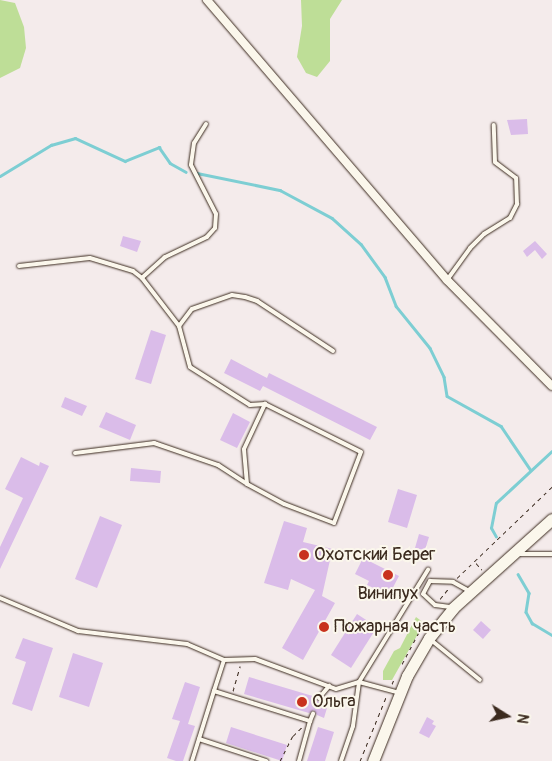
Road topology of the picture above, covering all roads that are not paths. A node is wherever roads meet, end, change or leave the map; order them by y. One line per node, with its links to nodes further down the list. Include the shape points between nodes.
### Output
1 (207, 0): 6 (street)
2 (206, 124): 5 (lane, via 194,143 190,165 216,214 215,228 207,237 157,263)
3 (494, 126): 6 (lane, via 495,162 516,178 518,204 510,218 484,234 470,248)
4 (19, 266): 5 (lane, via 90,258 134,271)
5 (142, 278): 7 (lane)
6 (447, 280): 9 (street)
7 (179, 326): 8 (lane, via 192,309 232,295 245,297); 10 (lane, via 190,367 250,405)
8 (333, 351)
9 (552, 386)
10 (266, 404): 12 (lane, via 244,449); 12 (lane, via 361,452 334,523 284,504)
11 (74, 453): 12 (lane, via 154,443 218,465)
12 (247, 484)
13 (552, 519): 14 (main road)
14 (513, 553): 15 (lane); 17 (main road)
15 (552, 554)
16 (428, 570): 23 (lane)
17 (469, 592): 19 (main road); 19 (lane, via 453,582 430,581 423,594 435,605)
18 (0, 598): 21 (lane, via 78,631 188,644)
19 (452, 608): 20 (main road)
20 (425, 634): 22 (lane); 26 (main road)
21 (224, 660): 24 (lane, via 255,659); 25 (lane)
22 (480, 680)
23 (360, 682): 24 (lane, via 336,689); 26 (lane); 34 (lane, via 353,726)
24 (328, 686): 27 (lane)
25 (214, 691): 29 (lane); 30 (lane)
26 (394, 691): 35 (main road)
27 (319, 698)
28 (313, 714): 29 (lane)
29 (310, 721): 33 (lane)
30 (199, 739): 31 (lane); 32 (lane)
31 (192, 761)
32 (266, 761)
33 (299, 761)
34 (341, 761)
35 (373, 761)

